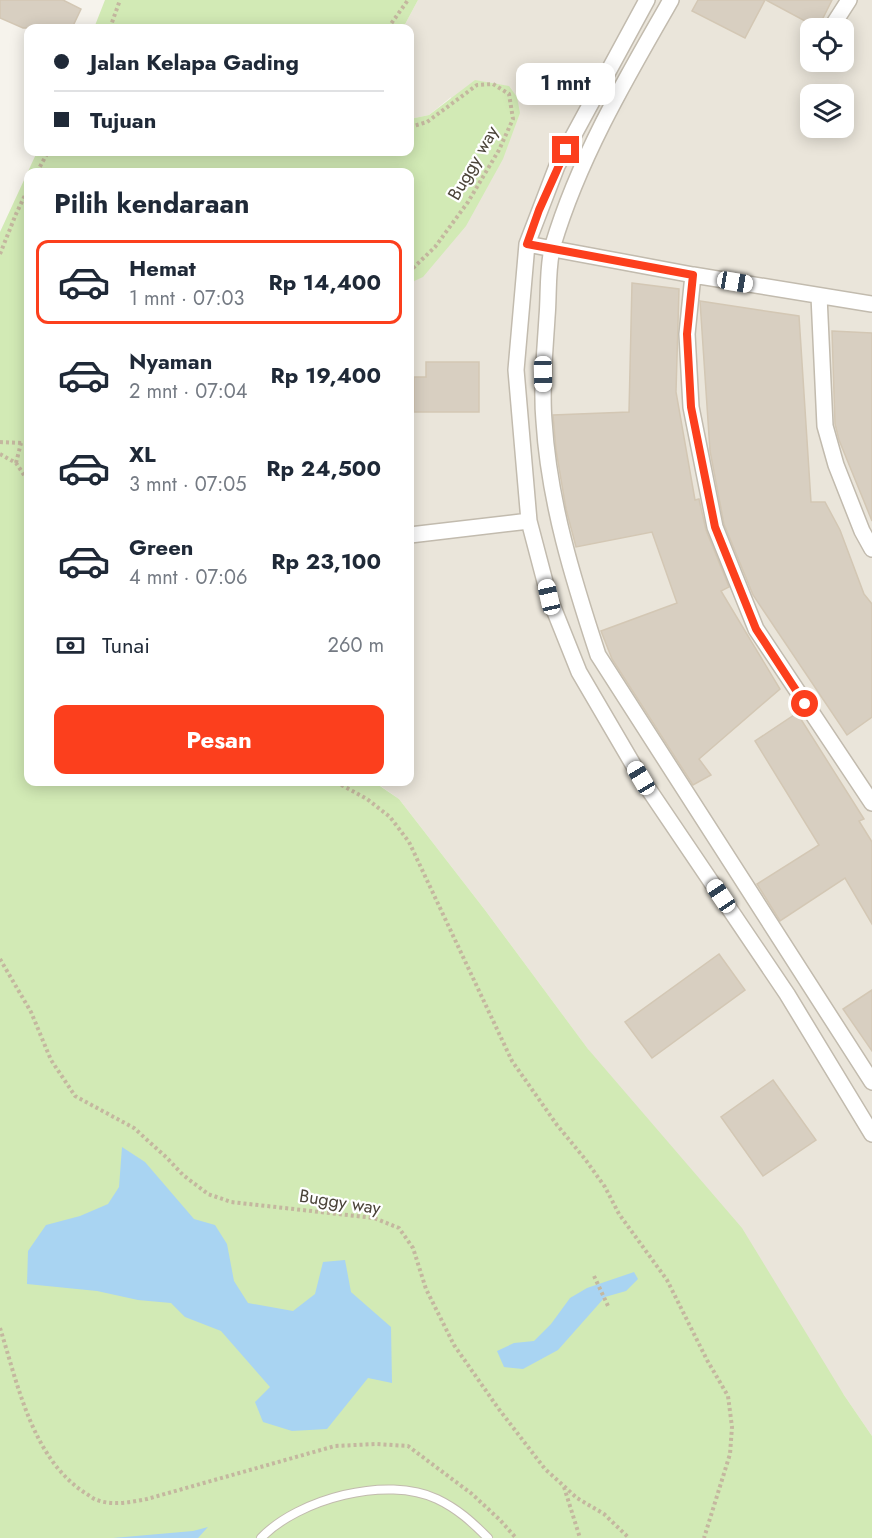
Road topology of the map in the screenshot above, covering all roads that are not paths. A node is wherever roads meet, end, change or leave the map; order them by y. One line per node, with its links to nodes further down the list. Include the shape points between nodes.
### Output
1 (647, 0): 5 (street, via 557,166)
2 (671, 0): 6 (street, via 615,98 569,197)
3 (849, 0): 4 (street)
4 (837, 18)
5 (527, 244): 6 (street); 10 (street, via 516,370)
6 (552, 248): 7 (street); 14 (street, via 543,374 549,472 571,575 598,655)
7 (693, 275): 8 (street); 13 (street, via 687,334 691,407 715,527 756,629)
8 (819, 296): 9 (street); 12 (street, via 825,426 836,465)
9 (872, 304)
10 (529, 520): 11 (street); 15 (street, via 549,597 579,672 641,778)
11 (414, 534)
12 (872, 549)
13 (872, 803)
14 (807, 984): 15 (street); 16 (street)
15 (787, 994): 17 (street)
16 (872, 1082)
17 (872, 1134)
18 (261, 1538): 19 (lane, via 300,1510 329,1497 389,1489 435,1498 463,1513)
19 (488, 1538)

